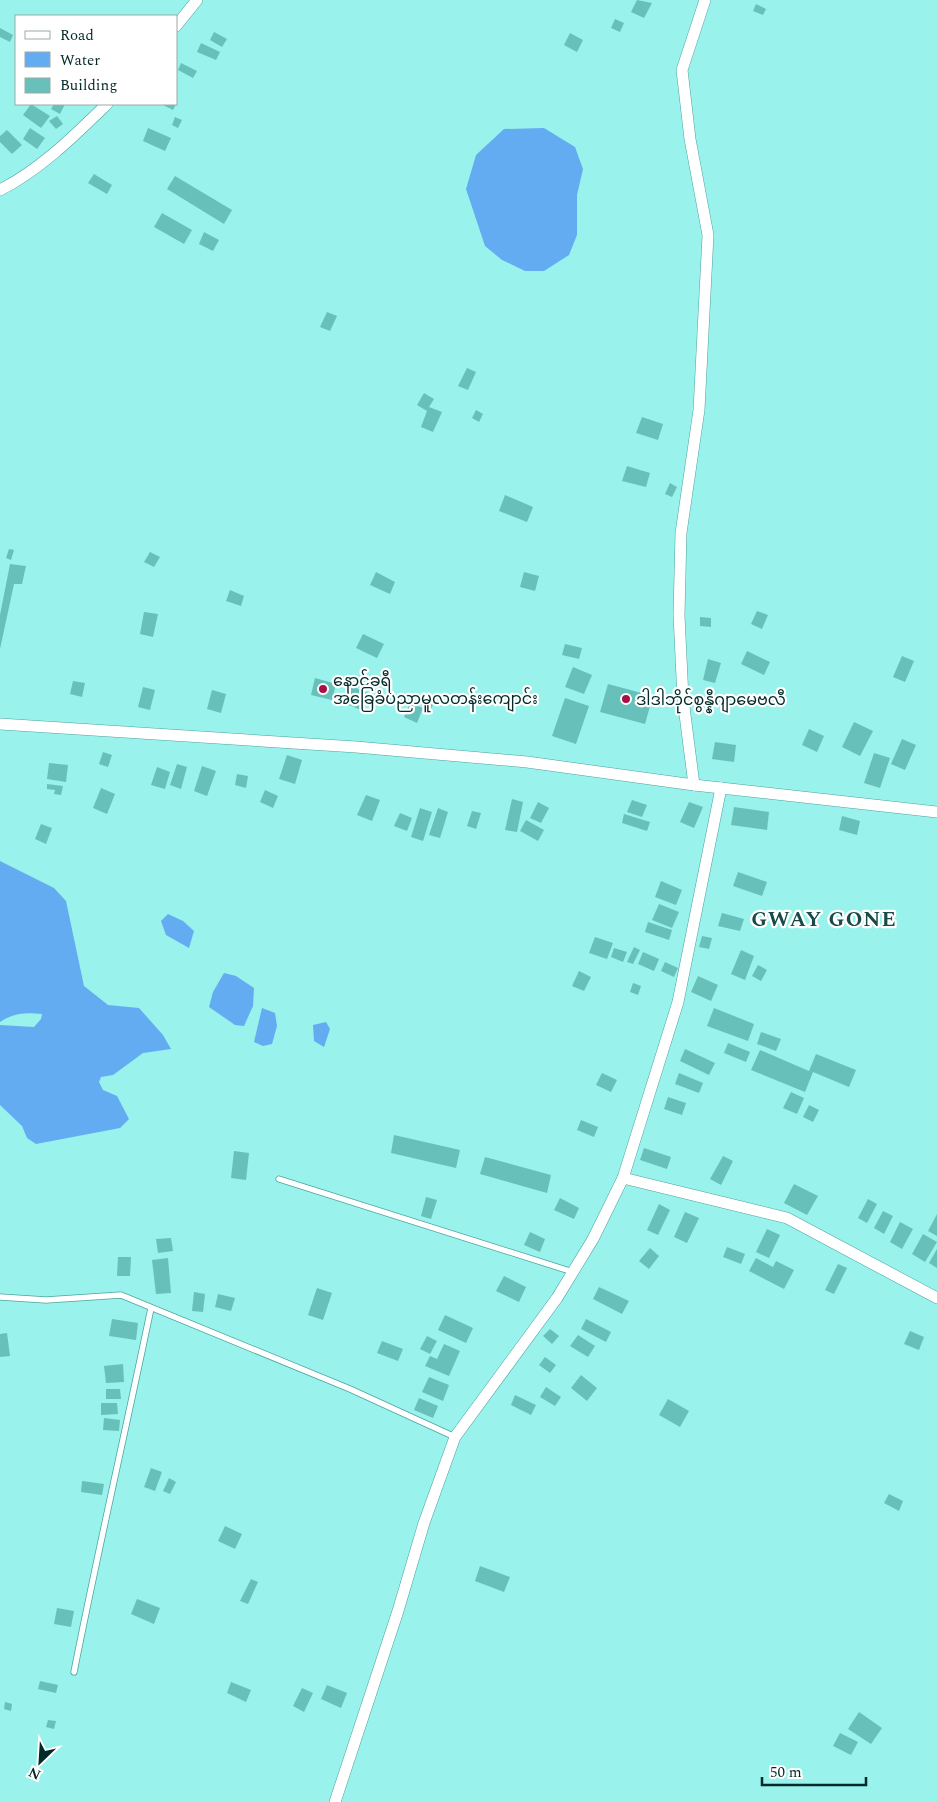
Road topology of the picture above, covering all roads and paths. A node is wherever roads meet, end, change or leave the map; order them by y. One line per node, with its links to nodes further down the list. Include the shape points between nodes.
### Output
1 (197, 0): 3 (street)
2 (705, 0): 7 (street, via 682,70 690,140 708,235 699,410 681,533 679,615)
3 (178, 24)
4 (106, 105): 5 (street, via 17,181)
5 (0, 190)
6 (0, 724): 7 (street, via 375,748 527,762)
7 (694, 785): 8 (street)
8 (721, 788): 9 (street); 10 (street, via 678,1002)
9 (937, 812)
10 (623, 1178): 12 (street); 14 (street, via 787,1218)
11 (279, 1180): 12 (lane)
12 (573, 1272): 16 (street)
13 (0, 1297): 15 (lane, via 46,1300 120,1295)
14 (937, 1298)
15 (151, 1308): 16 (lane, via 350,1389); 17 (lane)
16 (455, 1437): 18 (street, via 424,1523)
17 (74, 1672)
18 (335, 1802)

